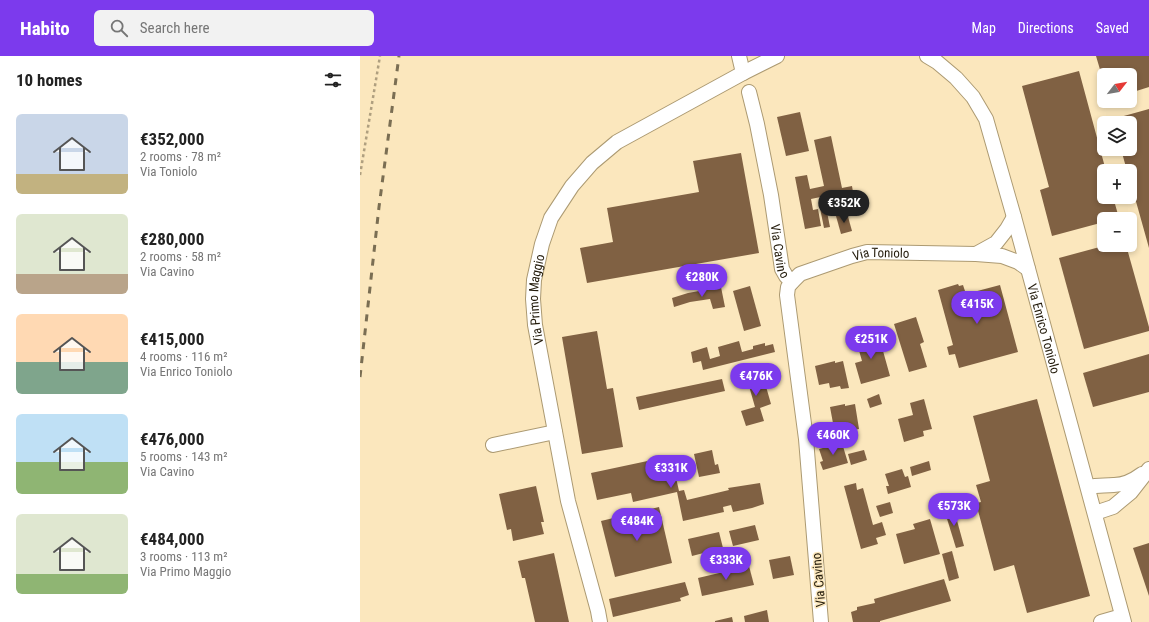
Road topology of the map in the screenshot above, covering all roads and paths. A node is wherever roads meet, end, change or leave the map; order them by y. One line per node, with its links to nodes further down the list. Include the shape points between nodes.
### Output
1 (380, 56): 7 (path)
2 (739, 56): 5 (street)
3 (777, 56): 5 (street)
4 (928, 56): 8 (street, Via Enrico Toniolo, via 956,78 973,97 986,119)
5 (743, 72): 12 (street, Via Primo Maggio, via 617,142 592,163 572,186 551,218 534,280 534,299 535,325)
6 (749, 92): 11 (street, Via Cavino, via 771,195 782,269)
7 (360, 175)
8 (1014, 217): 9 (street, Via Toniolo, via 996,243); 10 (street, Via Enrico Toniolo)
9 (976, 254): 10 (street, Via Toniolo, via 1002,256); 11 (street, Via Toniolo, via 867,252 800,274)
10 (1028, 269): 15 (street, Via Enrico Toniolo)
11 (792, 282): 19 (street, Via Cavino, via 787,295 806,439)
12 (556, 432): 13 (street); 18 (street, Via Primo Maggio, via 568,501)
13 (493, 445)
14 (1148, 470): 15 (street, via 1134,479 1116,485); 16 (street, via 1131,492 1113,507)
15 (1088, 487): 16 (street, Via Enrico Toniolo)
16 (1095, 513): 17 (street, Via Enrico Toniolo)
17 (1123, 619): 20 (street)
18 (600, 622)
19 (822, 622)
20 (1101, 622)

